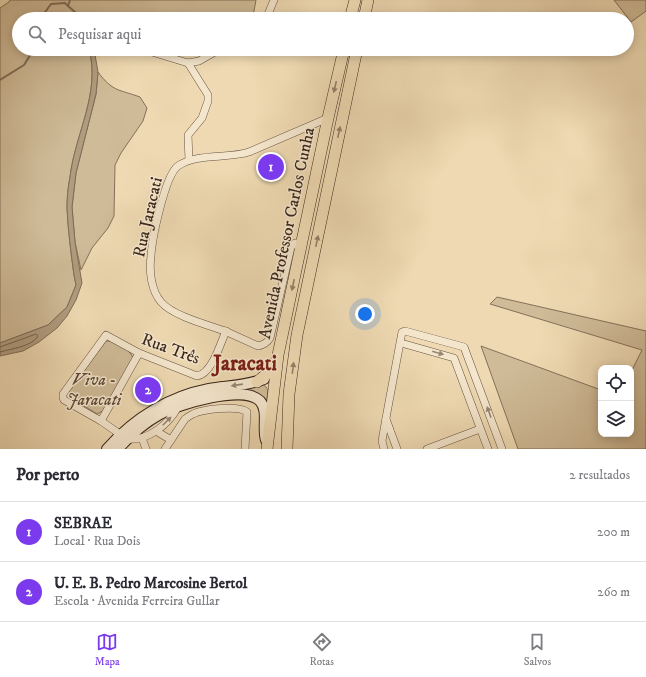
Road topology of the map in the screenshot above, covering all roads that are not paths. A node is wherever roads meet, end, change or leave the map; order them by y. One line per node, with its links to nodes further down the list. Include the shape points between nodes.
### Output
1 (274, 0): 4 (street)
2 (354, 0): 5 (main road)
3 (368, 0): 6 (main road)
4 (270, 12)
5 (351, 12)
6 (365, 12)
7 (165, 56): 11 (street)
8 (208, 56): 11 (street)
9 (342, 56): 12 (main road, Avenida Professor Carlos Cunha, one-way to 12)
10 (356, 56): 36 (main road, Avenida Professor Carlos Cunha, one-way to 10, via 289,394 297,335)
11 (188, 63): 13 (street, via 208,95 202,118 188,135)
12 (328, 118): 13 (street, via 249,152 235,156); 14 (main road, Avenida Professor Carlos Cunha, via 301,243)
13 (189, 160): 15 (street, Rua Jaracati, via 178,166 171,174 164,193 151,256 154,291 162,303 174,311)
14 (284, 303): 15 (street, Rua Jaracati, via 268,342 262,346); 18 (main road, Avenida Professor Carlos Cunha)
15 (226, 332): 17 (street, Rua Três, via 211,366 200,376)
16 (401, 343): 22 (street); 24 (street, one-way to 24, via 454,358); 41 (street, one-way to 16, via 464,347 405,330 402,332)
17 (139, 353): 23 (street); 23 (street, Rua Três, via 108,335 105,336 63,394 64,400)
18 (278, 355): 19 (main road, Avenida Professor Carlos Cunha); 20 (main road, via 268,373)
19 (275, 375): 20 (main road); 29 (main road, Avenida Professor Carlos Cunha); 35 (main road, via 282,376 285,383 280,429)
20 (257, 382): 26 (main road, one-way to 26, via 182,396 149,412)
21 (178, 407): 25 (street, one-way to 21, via 171,418); 26 (main road); 29 (main road, via 222,396 243,395 260,400 265,410 264,433)
22 (386, 418): 37 (street, via 382,441); 38 (street)
23 (101, 421): 26 (street)
24 (480, 428): 39 (street); 40 (street)
25 (156, 431): 27 (street); 28 (street)
26 (123, 437): 27 (street); 30 (main road); 31 (main road)
27 (142, 438): 32 (street)
28 (171, 440): 33 (street); 34 (street, via 185,419 192,414 212,409 242,410 248,413)
29 (267, 446)
30 (107, 449)
31 (118, 449)
32 (146, 449)
33 (165, 449)
34 (245, 449)
35 (281, 449)
36 (287, 449)
37 (384, 449)
38 (397, 449)
39 (427, 449)
40 (488, 449)
41 (502, 449)

